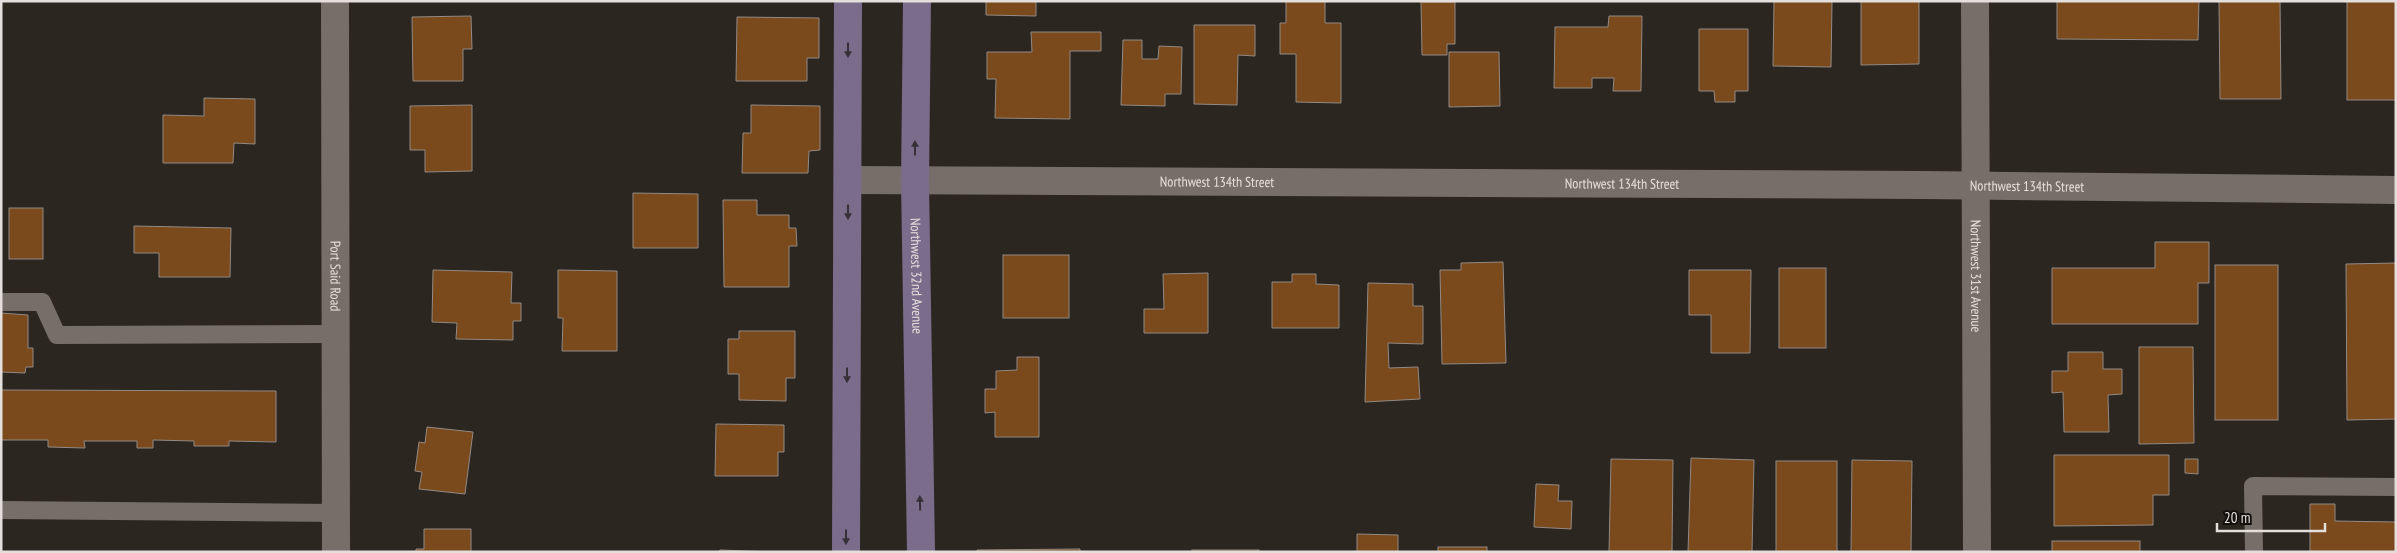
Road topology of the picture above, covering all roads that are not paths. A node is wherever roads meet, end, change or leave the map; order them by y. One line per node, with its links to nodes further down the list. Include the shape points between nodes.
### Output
1 (335, 1): 10 (street, Port Said Road)
2 (848, 1): 5 (main road, one-way to 5)
3 (917, 1): 6 (main road, Northwest 32nd Avenue, one-way to 3)
4 (1975, 1): 7 (street, Northwest 31st Avenue)
5 (848, 180): 6 (street, Northwest 134th Street); 15 (main road, one-way to 15)
6 (915, 181): 7 (street, Northwest 134th Street); 16 (main road, Northwest 32nd Avenue, one-way to 6)
7 (1975, 186): 8 (street, Northwest 134th Street); 17 (street, Northwest 31st Avenue)
8 (2396, 190)
9 (1, 302): 10 (lane, via 42,302 56,335)
10 (336, 334): 13 (street, Port Said Road)
11 (2396, 487): 18 (lane, via 2253,486)
12 (1, 510): 13 (lane)
13 (336, 512): 14 (street, Port Said Road)
14 (336, 552)
15 (846, 552)
16 (921, 552)
17 (1977, 552)
18 (2254, 552)

